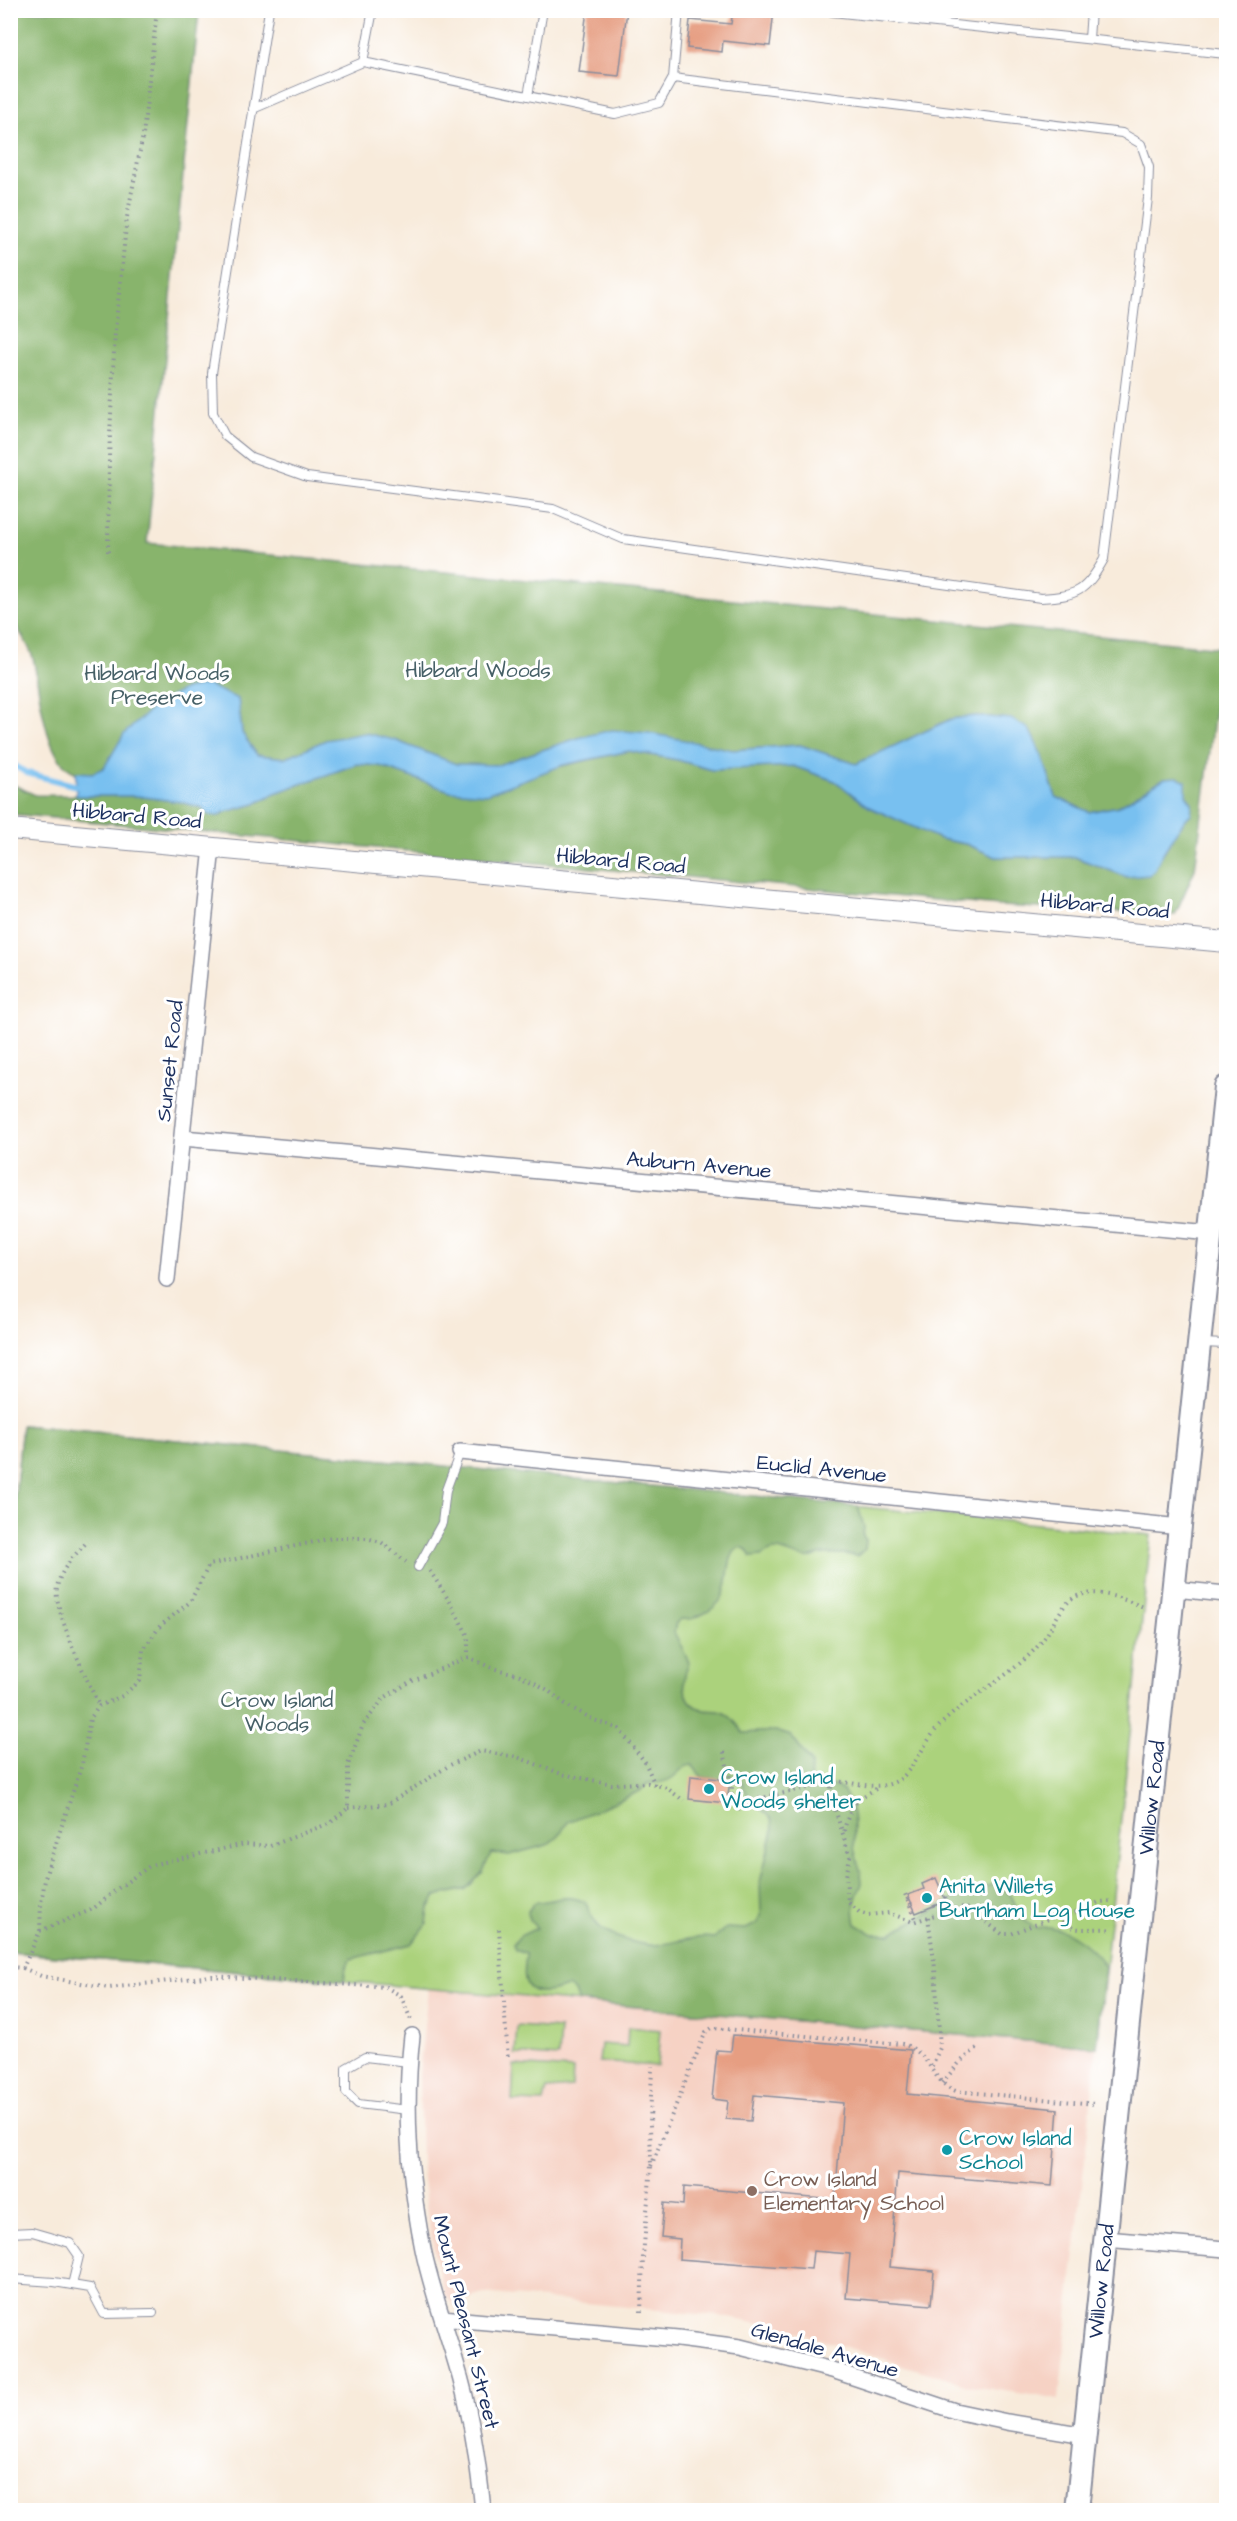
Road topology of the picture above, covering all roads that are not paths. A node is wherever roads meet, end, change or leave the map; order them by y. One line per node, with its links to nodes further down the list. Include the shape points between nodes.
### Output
1 (269, 10): 12 (lane)
2 (373, 10): 9 (lane)
3 (543, 10): 11 (lane)
4 (679, 10): 10 (lane)
5 (832, 10): 7 (lane)
6 (1091, 10): 7 (lane)
7 (1089, 39): 8 (lane)
8 (1227, 54)
9 (363, 62): 11 (lane); 12 (lane)
10 (673, 78): 11 (lane, via 659,103 615,114); 12 (lane, via 1122,133 1141,144 1149,167 1148,198 1104,559 1091,581 1067,597 1041,598 623,539 553,509 307,477 251,457 225,436 213,413 212,373)
11 (528, 96)
12 (253, 109)
13 (10, 829): 14 (street, Hibbard Road)
14 (212, 847): 15 (street, Hibbard Road); 17 (street, Sunset Road)
15 (1227, 942)
16 (1227, 1087): 18 (main road, Willow Road)
17 (183, 1138): 18 (street, Auburn Avenue); 19 (street, Sunset Road)
18 (1215, 1234): 20 (main road, Willow Road)
19 (167, 1280)
20 (1200, 1343): 21 (lane); 23 (main road, Willow Road)
21 (1227, 1344)
22 (460, 1452): 23 (street, Euclid Avenue); 24 (lane, via 446,1490 442,1523)
23 (1180, 1527): 25 (main road, Willow Road)
24 (418, 1566)
25 (1174, 1589): 26 (street); 31 (main road, Willow Road)
26 (1227, 1594)
27 (412, 2036): 28 (street, Mount Pleasant Street)
28 (409, 2062): 29 (street, Mount Pleasant Street); 29 (lane, via 365,2057 346,2068 346,2092 358,2104)
29 (408, 2110): 36 (street, Mount Pleasant Street, via 423,2249)
30 (10, 2232): 34 (lane, via 33,2232 70,2243 79,2256)
31 (1105, 2239): 32 (street); 37 (main road, Willow Road)
32 (1227, 2250)
33 (10, 2279): 34 (lane)
34 (72, 2284): 35 (lane, via 90,2288 104,2314)
35 (153, 2313)
36 (442, 2318): 37 (street, Glendale Avenue, via 740,2347 822,2367 956,2411); 38 (street, Mount Pleasant Street, via 469,2411)
37 (1085, 2434): 39 (main road, Willow Road)
38 (483, 2511)
39 (1077, 2511)

